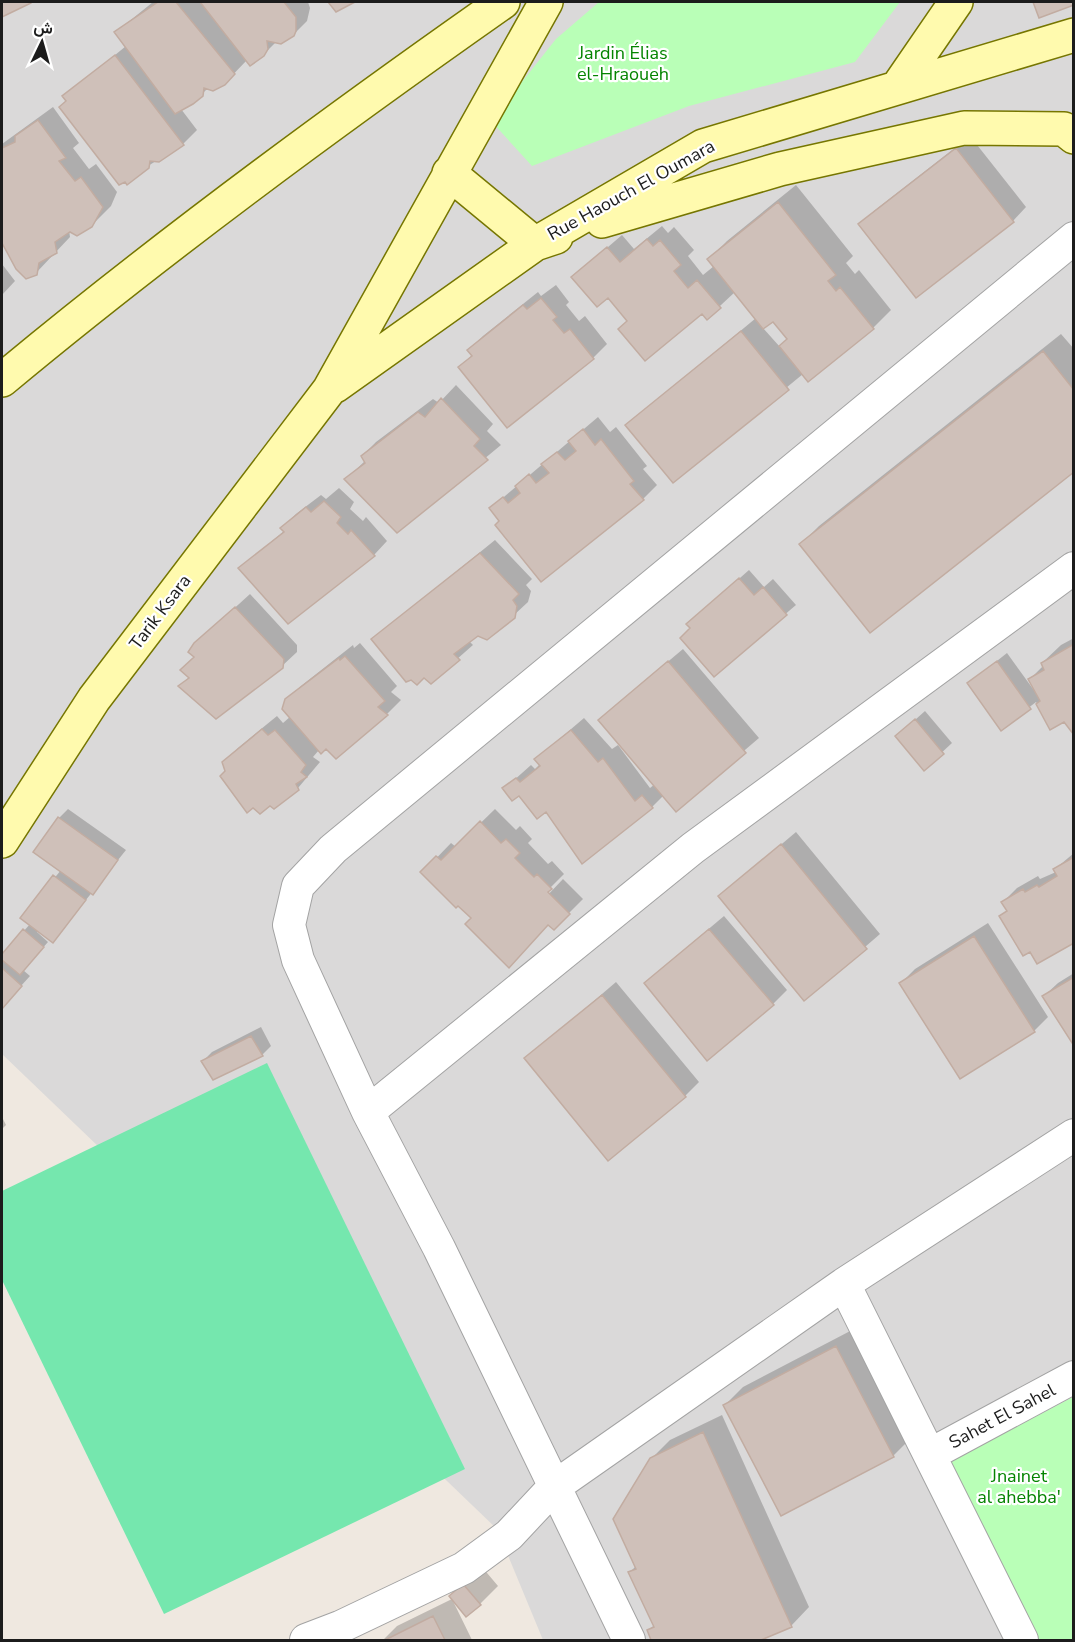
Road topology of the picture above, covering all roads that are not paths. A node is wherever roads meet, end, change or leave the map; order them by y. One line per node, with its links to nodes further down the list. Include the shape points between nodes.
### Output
1 (503, 2): 10 (street, via 227,203 92,305)
2 (546, 2): 7 (street)
3 (956, 2): 5 (street)
4 (1074, 35): 5 (street, Rue Haouch El Oumara)
5 (899, 85): 9 (street, Rue Haouch El Oumara, via 703,146)
6 (1074, 137): 9 (street, via 1064,129 964,128 780,169 639,209)
7 (449, 173): 9 (street); 11 (street)
8 (1074, 238): 14 (street, via 333,849 298,886 289,925 298,960)
9 (535, 244): 11 (street, Rue Haouch El Oumara)
10 (2, 380)
11 (329, 390): 13 (street, Tarik Ksara, via 94,699)
12 (1074, 568): 14 (street, via 693,848)
13 (2, 841)
14 (368, 1112): 19 (street, via 439,1248)
15 (1074, 1135): 16 (street)
16 (844, 1284): 18 (street); 19 (street)
17 (1074, 1377): 18 (street, Sahet El Sahel)
18 (931, 1454): 22 (street)
19 (554, 1488): 20 (street, via 509,1536 464,1568); 21 (street)
20 (306, 1641)
21 (629, 1641)
22 (1022, 1641)

